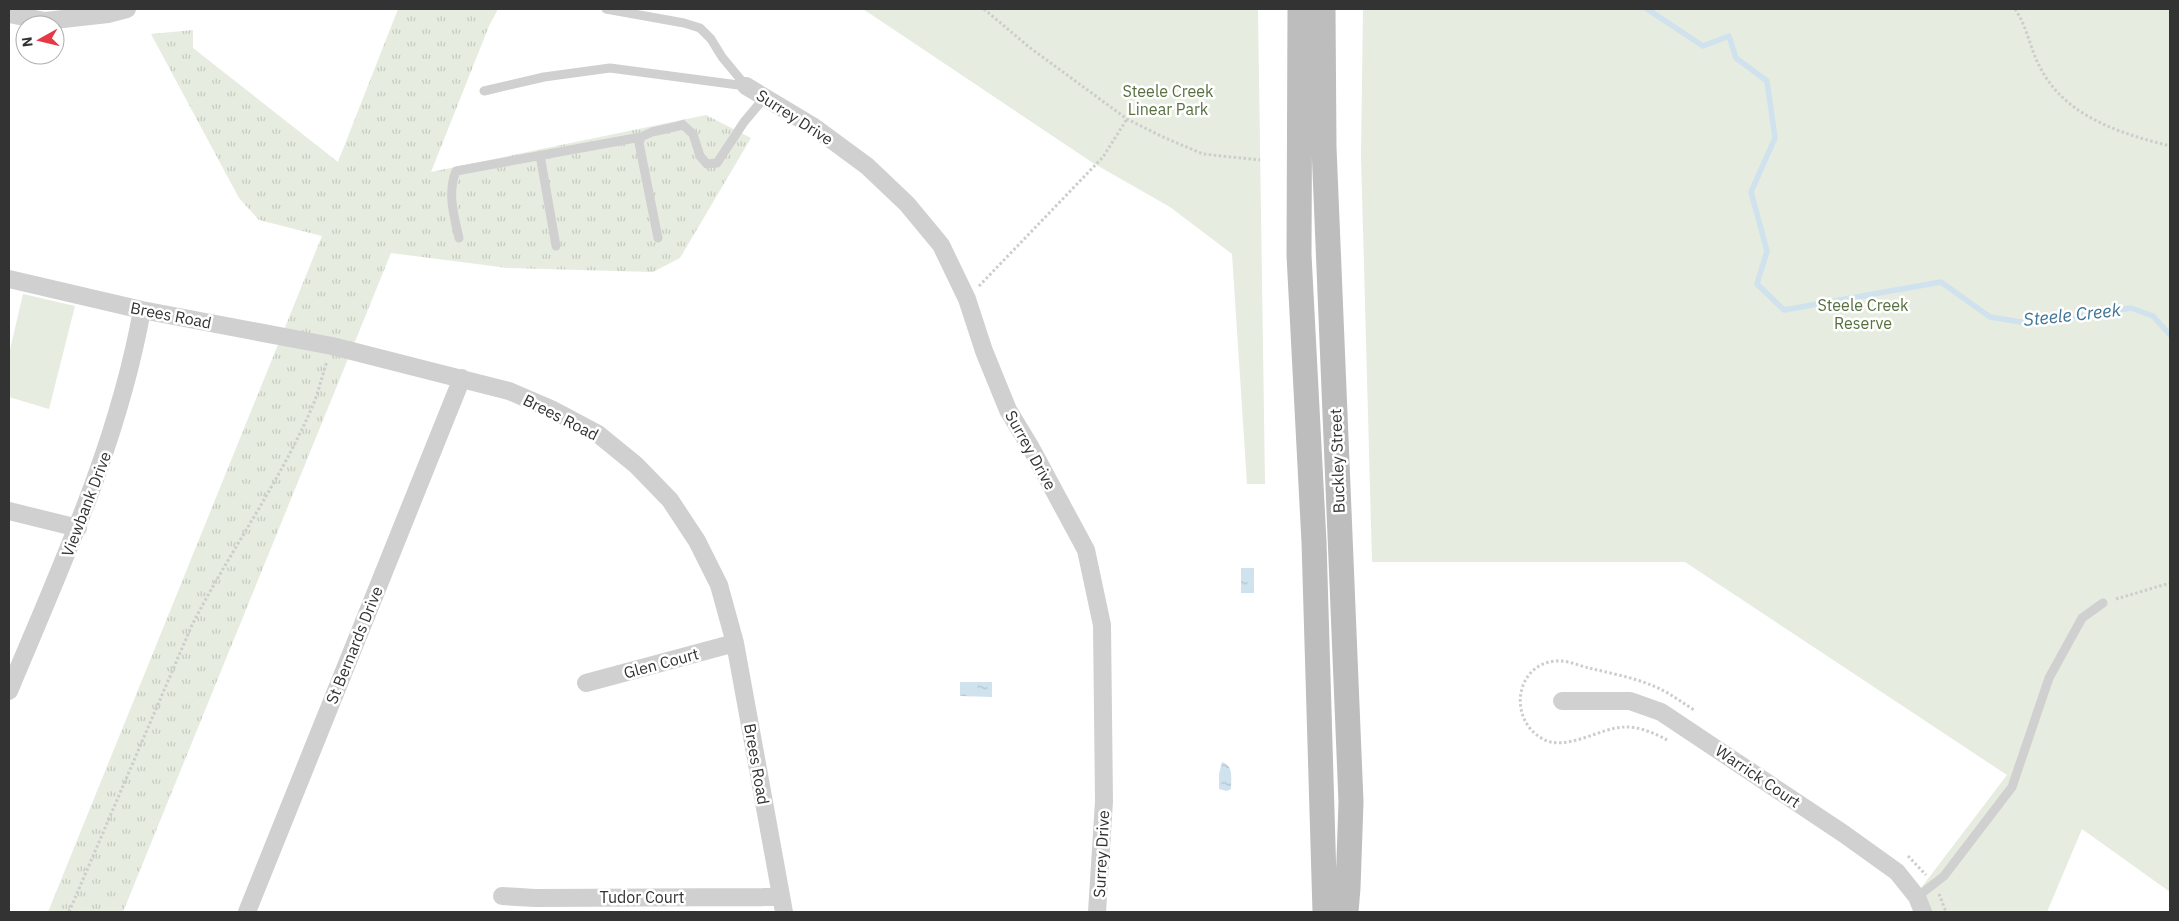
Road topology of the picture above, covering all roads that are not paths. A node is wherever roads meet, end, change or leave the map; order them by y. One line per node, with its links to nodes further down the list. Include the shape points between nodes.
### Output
1 (127, 9): 5 (street, via 45,21)
2 (606, 9): 6 (lane, via 700,28)
3 (1300, 9): 29 (main road, Buckley Street, via 1299,255 1314,542)
4 (1323, 9): 30 (main road, Buckley Street, via 1324,147 1351,802)
5 (9, 14)
6 (746, 86): 7 (lane, via 610,68 544,77); 8 (street, Surrey Drive)
7 (484, 91)
8 (765, 97): 9 (lane, via 717,163 707,164 700,156 693,134 683,125); 28 (street, Surrey Drive, via 814,127 867,166 907,204 940,245 967,299 1008,410 1086,550 1102,625 1104,801)
9 (641, 137): 10 (lane); 12 (lane, via 639,143)
10 (540, 155): 11 (lane, via 456,171 452,180 452,202); 13 (lane)
11 (459, 238)
12 (658, 238)
13 (556, 246)
14 (9, 279): 15 (street, Brees Road)
15 (142, 310): 16 (street, Brees Road, via 332,346); 18 (street, Viewbank Drive, via 133,360 118,413)
16 (462, 378): 20 (street, Brees Road, via 509,391 551,409 598,434 636,464 670,500 697,541 719,585); 27 (street, St Bernards Drive)
17 (9, 511): 18 (street)
18 (78, 528): 22 (street, Viewbank Drive)
19 (2103, 603): 26 (lane, via 2082,618 2049,678 2012,787)
20 (735, 643): 21 (street, Glen Court); 25 (street, Brees Road)
21 (586, 683)
22 (9, 691)
23 (1562, 701): 26 (street, Warrick Court, via 1630,701 1661,712 1897,872)
24 (502, 896): 25 (street, Tudor Court)
25 (782, 905)
26 (1920, 905)
27 (247, 912)
28 (1097, 912)
29 (1324, 912)
30 (1346, 912)

